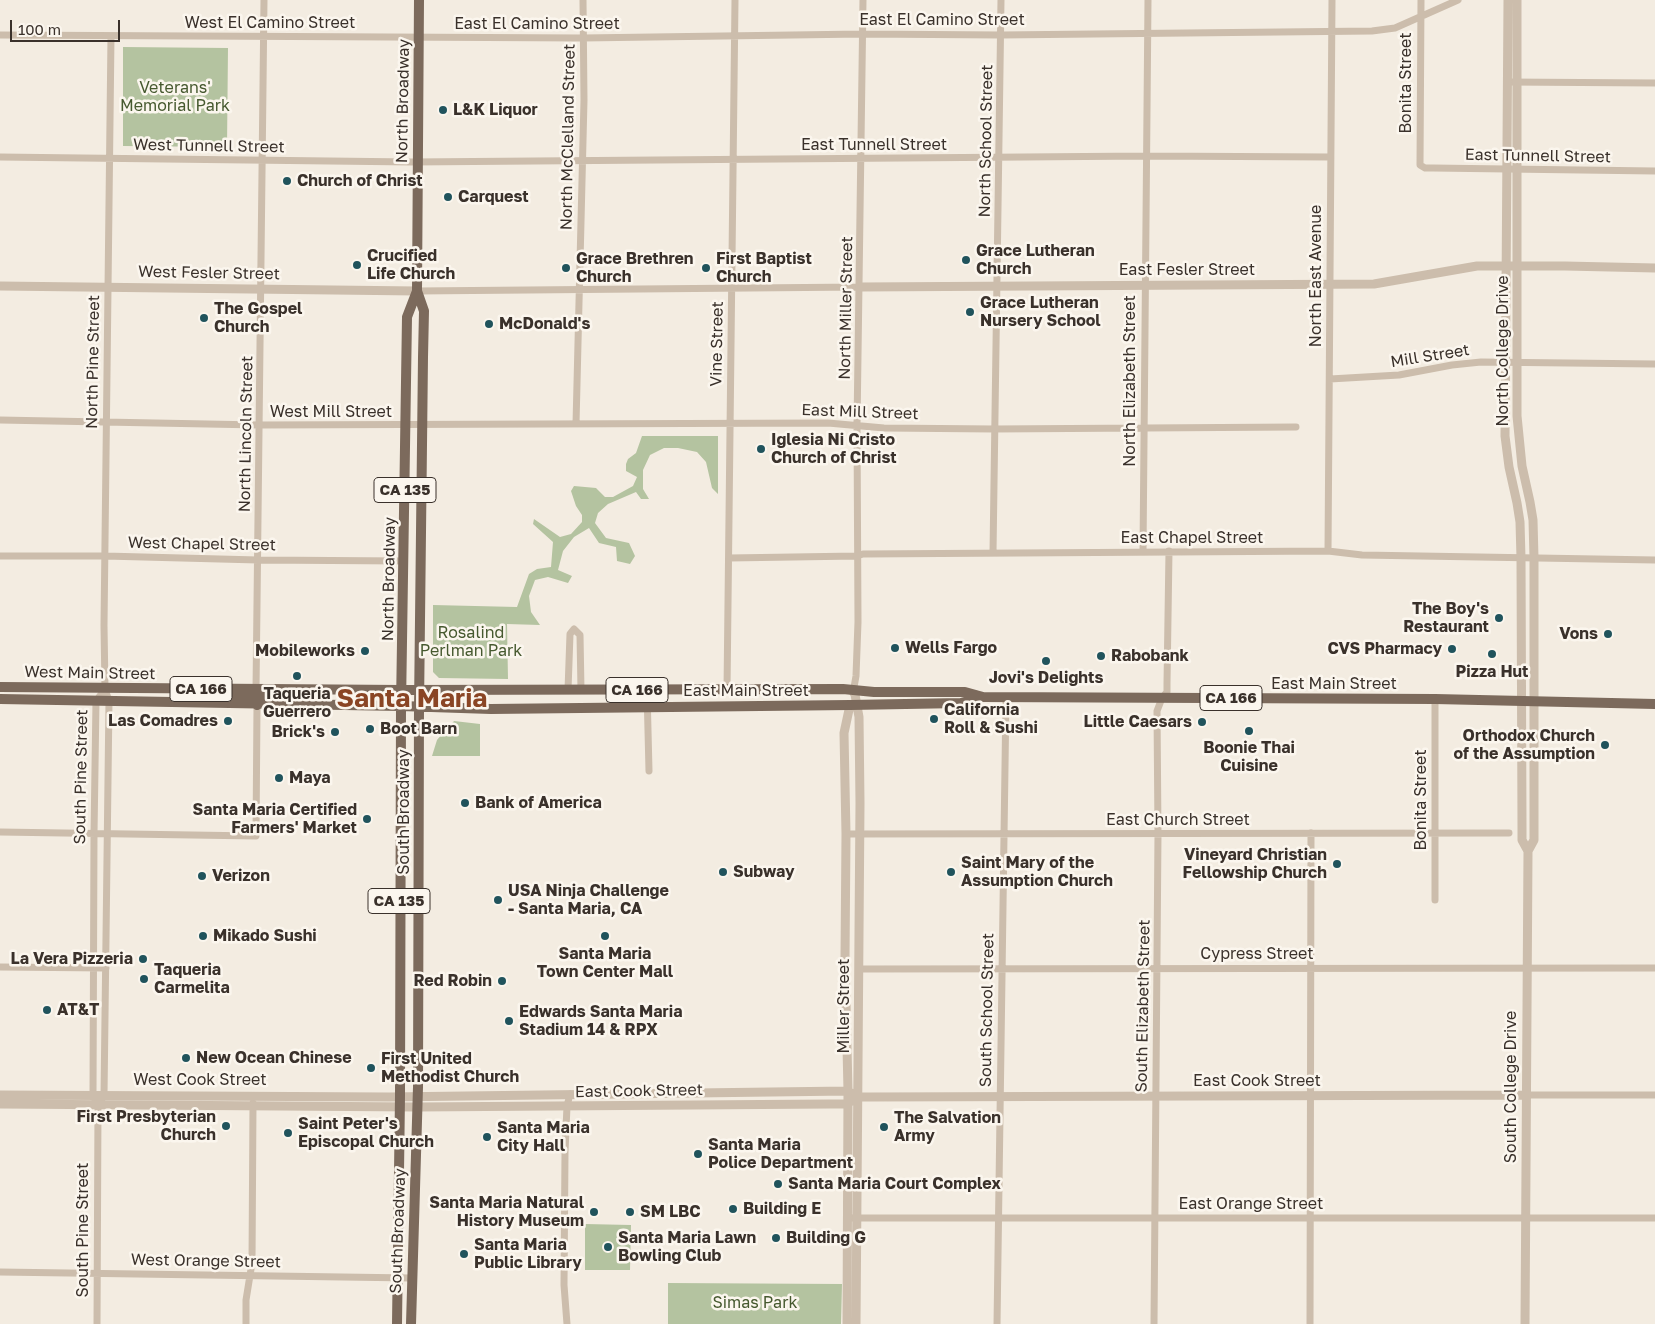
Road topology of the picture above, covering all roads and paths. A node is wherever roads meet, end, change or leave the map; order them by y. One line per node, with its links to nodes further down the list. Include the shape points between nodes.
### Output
1 (264, 0): 21 (street, North Lincoln Street)
2 (419, 0): 22 (main road, North Broadway / CA 135)
3 (583, 0): 23 (street, North McClelland Street)
4 (735, 0): 19 (street, Vine Street)
5 (863, 0): 16 (street, North Miller Street)
6 (1001, 0): 17 (street, North School Street)
7 (1148, 0): 15 (street, North Elizabeth Street)
8 (1332, 0): 14 (street, North East Avenue)
9 (1421, 0): 13 (street, Bonita Street)
10 (1458, 0): 13 (street, East El Camino Street)
11 (1508, 0): 24 (street, North College Drive)
12 (1517, 0): 24 (street, North College Drive)
13 (1421, 15): 14 (street, East El Camino Street, via 1383,31); 36 (street, Bonita Street)
14 (1331, 32): 15 (street, East El Camino Street); 28 (street, North East Avenue)
15 (1148, 33): 17 (street, East El Camino Street); 26 (street, North Elizabeth Street)
16 (862, 34): 17 (street, East El Camino Street); 19 (street, East El Camino Street); 30 (street, North Miller Street)
17 (1001, 34): 31 (street, North School Street)
18 (0, 35): 20 (street, West El Camino Street)
19 (734, 35): 23 (street, East El Camino Street); 33 (street, Vine Street)
20 (111, 36): 21 (street, West El Camino Street); 29 (street, North Pine Street)
21 (264, 37): 22 (street, West El Camino Street); 32 (street, North Lincoln Street)
22 (419, 38): 23 (street, East El Camino Street); 35 (main road, North Broadway / CA 135)
23 (583, 38): 34 (street, North McClelland Street)
24 (1512, 82): 25 (street); 37 (street, North College Drive); 38 (street, North College Drive)
25 (1655, 83)
26 (1146, 156): 28 (street, East Tunnell Street); 31 (street, East Tunnell Street); 43 (street, North Elizabeth Street)
27 (0, 157): 29 (street, West Tunnell Street)
28 (1330, 157): 44 (street, North East Avenue)
29 (110, 158): 32 (street, West Tunnell Street); 47 (street, North Pine Street)
30 (860, 158): 31 (street, East Tunnell Street); 33 (street, East Tunnell Street); 48 (street, North Miller Street)
31 (1000, 158): 46 (street, North School Street)
32 (262, 160): 35 (street, West Tunnell Street); 50 (street, North Lincoln Street)
33 (733, 160): 34 (street, East Tunnell Street); 49 (street, Vine Street)
34 (582, 161): 35 (street, East Tunnell Street); 51 (street, North McClelland Street)
35 (418, 162): 52 (main road, North Broadway / CA 135)
36 (1420, 165): 37 (street, East Tunnell Street, via 1425,168)
37 (1507, 168): 38 (street, East Tunnell Street); 40 (street, North College Drive)
38 (1517, 169): 39 (street, East Tunnell Street); 41 (street, North College Drive)
39 (1655, 171)
40 (1507, 266): 41 (street, East Fesler Street); 44 (street, East Fesler Street, via 1476,266 1374,284); 53 (street, North College Drive)
41 (1518, 266): 42 (street, East Fesler Street); 54 (street, North College Drive)
42 (1655, 268)
43 (1145, 285): 44 (street, East Fesler Street); 46 (street, East Fesler Street); 65 (street, North Elizabeth Street)
44 (1330, 285): 56 (street, North East Avenue)
45 (0, 286): 47 (street, West Fesler Street)
46 (997, 286): 48 (street, East Fesler Street); 67 (street, North School Street)
47 (108, 287): 50 (street, West Fesler Street); 58 (street, North Pine Street)
48 (860, 287): 49 (street, East Fesler Street); 64 (street, North Miller Street)
49 (732, 288): 51 (street, East Fesler Street); 59 (street, Vine Street)
50 (261, 289): 52 (street, West Fesler Street); 61 (street, North Lincoln Street)
51 (579, 290): 52 (street, East Fesler Street); 60 (street, North McClelland Street)
52 (417, 291): 62 (main road, North Broadway / CA 135, via 407,317); 63 (main road, North Broadway / CA 135, via 424,311)
53 (1506, 361): 54 (street, Mill Street); 56 (street, Mill Street, via 1452,365 1391,376); 76 (street, North College Drive, via 1505,436 1519,512)
54 (1518, 362): 55 (street, Mill Street); 77 (street, North College Drive, via 1517,416 1522,466 1530,502)
55 (1655, 364)
56 (1330, 379): 70 (street, North East Avenue)
57 (0, 420): 58 (street, West Mill Street)
58 (107, 422): 61 (street, West Mill Street); 73 (street, North Pine Street)
59 (730, 422): 60 (street, East Mill Street); 64 (street, East Mill Street); 75 (street, Vine Street)
60 (576, 424): 63 (street, East Mill Street)
61 (260, 425): 62 (street, West Mill Street); 78 (street, North Lincoln Street)
62 (406, 426): 63 (street, West Mill Street); 80 (main road, North Broadway / CA 135)
63 (423, 426): 88 (main road, North Broadway / CA 135)
64 (857, 426): 67 (street, East Mill Street); 74 (street, North Miller Street)
65 (1145, 427): 66 (street, East Mill Street); 67 (street, East Mill Street); 68 (street, North Elizabeth Street)
66 (1296, 427)
67 (994, 429): 71 (street, North School Street)
68 (1143, 551): 69 (street, East Chapel Street); 71 (street, East Chapel Street)
69 (1169, 551): 70 (street, East Chapel Street); 92 (street)
70 (1328, 551): 76 (street, East Chapel Street, via 1362,555)
71 (993, 553): 74 (street, East Chapel Street)
72 (0, 556): 73 (street, West Chapel Street)
73 (105, 556): 78 (street, West Chapel Street); 82 (street, North Pine Street)
74 (857, 556): 75 (street, East Chapel Street); 86 (street, North Miller Street)
75 (729, 558): 85 (street, Vine Street)
76 (1521, 558): 77 (street, East Chapel Street); 99 (street, North College Drive)
77 (1534, 558): 79 (street, East Chapel Street); 100 (street, North College Drive)
78 (258, 560): 80 (street, West Chapel Street); 83 (street, North Lincoln Street)
79 (1655, 560)
80 (404, 561): 87 (main road, North Broadway / CA 135)
81 (0, 687): 82 (main road, West Main Street / CA 166)
82 (105, 689): 83 (main road, West Main Street / CA 166); 97 (street, South Pine Street); 98 (street, South Pine Street)
83 (256, 689): 84 (main road, West Main Street / CA 166); 101 (main road, via 256,693 248,696)
84 (335, 689): 87 (main road, West Main Street / CA 166); 102 (main road, via 313,694 264,697)
85 (727, 689): 86 (main road, East Main Street / CA 166); 91 (main road, East Main Street / CA 166)
86 (854, 689): 93 (main road, East Main Street / CA 166, via 965,692); 104 (street, Miller Street)
87 (402, 690): 88 (main road, West Main Street / CA 166); 105 (main road, South Broadway / CA 135)
88 (419, 690): 89 (main road, East Main Street / CA 166); 106 (main road, South Broadway / CA 135)
89 (568, 690): 90 (main road, East Main Street / CA 166); 90 (street, via 570,634 574,629 580,635)
90 (581, 690): 91 (main road, East Main Street / CA 166)
91 (647, 690): 107 (street)
92 (1164, 695): 94 (main road, East Main Street / CA 166); 95 (main road, East Main Street / CA 166); 118 (street, South Elizabeth Street, via 1157,711)
93 (983, 697): 94 (main road, East Main Street / CA 166); 104 (main road, East Main Street / CA 166, via 961,702)
94 (1006, 697): 117 (street, South School Street)
95 (1435, 699): 99 (main road, East Main Street / CA 166); 111 (street, Bonita Street)
96 (0, 700): 97 (main road, West Main Street / CA 166)
97 (96, 701): 98 (main road, West Main Street / CA 166); 113 (street, South Pine Street)
98 (109, 701): 101 (main road, West Main Street / CA 166); 114 (street, South Pine Street)
99 (1522, 701): 100 (main road, East Main Street / CA 166); 119 (street, South College Drive, via 1522,840)
100 (1533, 701): 103 (main road, East Main Street / CA 166); 119 (street, South College Drive, via 1534,840)
101 (182, 702): 102 (main road, West Main Street / CA 166)
102 (257, 704): 105 (main road, West Main Street / CA 166); 114 (street, via 256,836)
103 (1655, 704)
104 (854, 705): 107 (main road, East Main Street / CA 166); 115 (street, Miller Street, via 844,733); 116 (street, Miller Street)
105 (401, 706): 106 (main road, West Main Street / CA 166); 143 (main road, South Broadway / CA 135)
106 (419, 707): 107 (main road, East Main Street / CA 166); 144 (main road, South Broadway / CA 135)
107 (648, 707): 108 (street)
108 (649, 771)
109 (0, 832): 113 (street)
110 (1311, 833): 111 (street, East Church Street); 118 (street, East Church Street); 126 (street)
111 (1435, 833): 112 (street, East Church Street); 120 (street, Bonita Street)
112 (1509, 833)
113 (94, 834): 114 (street); 122 (street, South Pine Street)
114 (106, 834): 123 (street, South Pine Street)
115 (846, 834): 116 (street, East Church Street); 130 (street, Miller Street)
116 (859, 834): 117 (street, East Church Street); 129 (street, Miller Street)
117 (1003, 834): 118 (street, East Church Street); 124 (street, South School Street)
118 (1158, 834): 125 (street, South Elizabeth Street)
119 (1528, 851): 127 (street, South College Drive)
120 (1435, 900)
121 (0, 967): 122 (street)
122 (93, 968): 123 (street); 132 (street, South Pine Street)
123 (106, 968): 133 (street, South Pine Street)
124 (1001, 968): 125 (street, Cypress Street); 129 (street, Cypress Street); 142 (street, South School Street)
125 (1157, 968): 126 (street, Cypress Street); 139 (street, South Elizabeth Street)
126 (1311, 968): 127 (street, Cypress Street); 140 (street)
127 (1526, 968): 128 (street, Cypress Street); 137 (street, South College Drive)
128 (1655, 968)
129 (860, 969): 141 (street, Miller Street)
130 (848, 1091): 131 (street, East Cook Street); 141 (street); 146 (street, Miller Street)
131 (712, 1092): 134 (street, East Cook Street); 147 (street)
132 (93, 1094): 133 (street, West Cook Street); 135 (street, West Cook Street); 148 (street, South Pine Street)
133 (104, 1094): 136 (street, West Cook Street); 148 (street, South Pine Street)
134 (570, 1094): 144 (street, East Cook Street); 149 (street)
135 (0, 1095)
136 (254, 1095): 143 (street, West Cook Street); 150 (street)
137 (1526, 1095): 138 (street, East Cook Street); 140 (street, East Cook Street); 156 (street, South College Drive)
138 (1655, 1095)
139 (1156, 1096): 140 (street, East Cook Street); 142 (street, East Cook Street); 154 (street, South Elizabeth Street)
140 (1311, 1096): 155 (street)
141 (858, 1097): 142 (street, East Cook Street); 146 (street); 152 (street, Miller Street)
142 (1000, 1097): 153 (street, South School Street)
143 (400, 1102): 144 (street); 150 (street, West Cook Street); 161 (main road, South Broadway / CA 135)
144 (418, 1102): 149 (street, East Cook Street); 162 (main road, South Broadway / CA 135)
145 (0, 1104): 148 (street, West Cook Street)
146 (848, 1104): 147 (street, East Cook Street); 151 (street, Miller Street)
147 (712, 1105): 149 (street, East Cook Street)
148 (98, 1106): 150 (street, West Cook Street); 159 (street, South Pine Street)
149 (567, 1106): 167 (street, via 564,1285)
150 (253, 1107): 160 (street)
151 (847, 1218): 152 (street, East Orange Street); 168 (street, Miller Street)
152 (857, 1218): 153 (street, East Orange Street); 169 (street, Miller Street)
153 (998, 1218): 154 (street, East Orange Street); 170 (street, South School Street)
154 (1155, 1218): 155 (street, East Orange Street); 171 (street, South Elizabeth Street)
155 (1310, 1218): 156 (street, East Orange Street); 172 (street)
156 (1525, 1218): 157 (street, East Orange Street); 173 (street, South College Drive)
157 (1655, 1218)
158 (0, 1272): 159 (street, West Orange Street)
159 (97, 1273): 160 (street, West Orange Street); 163 (street, South Pine Street)
160 (251, 1275): 161 (street, West Orange Street); 164 (street)
161 (398, 1278): 162 (street, West Orange Street); 165 (main road, South Broadway / CA 135)
162 (411, 1278): 166 (main road, South Broadway / CA 135)
163 (97, 1324)
164 (246, 1324)
165 (397, 1324)
166 (410, 1324)
167 (567, 1324)
168 (847, 1324)
169 (856, 1324)
170 (997, 1324)
171 (1154, 1324)
172 (1310, 1324)
173 (1525, 1324)

